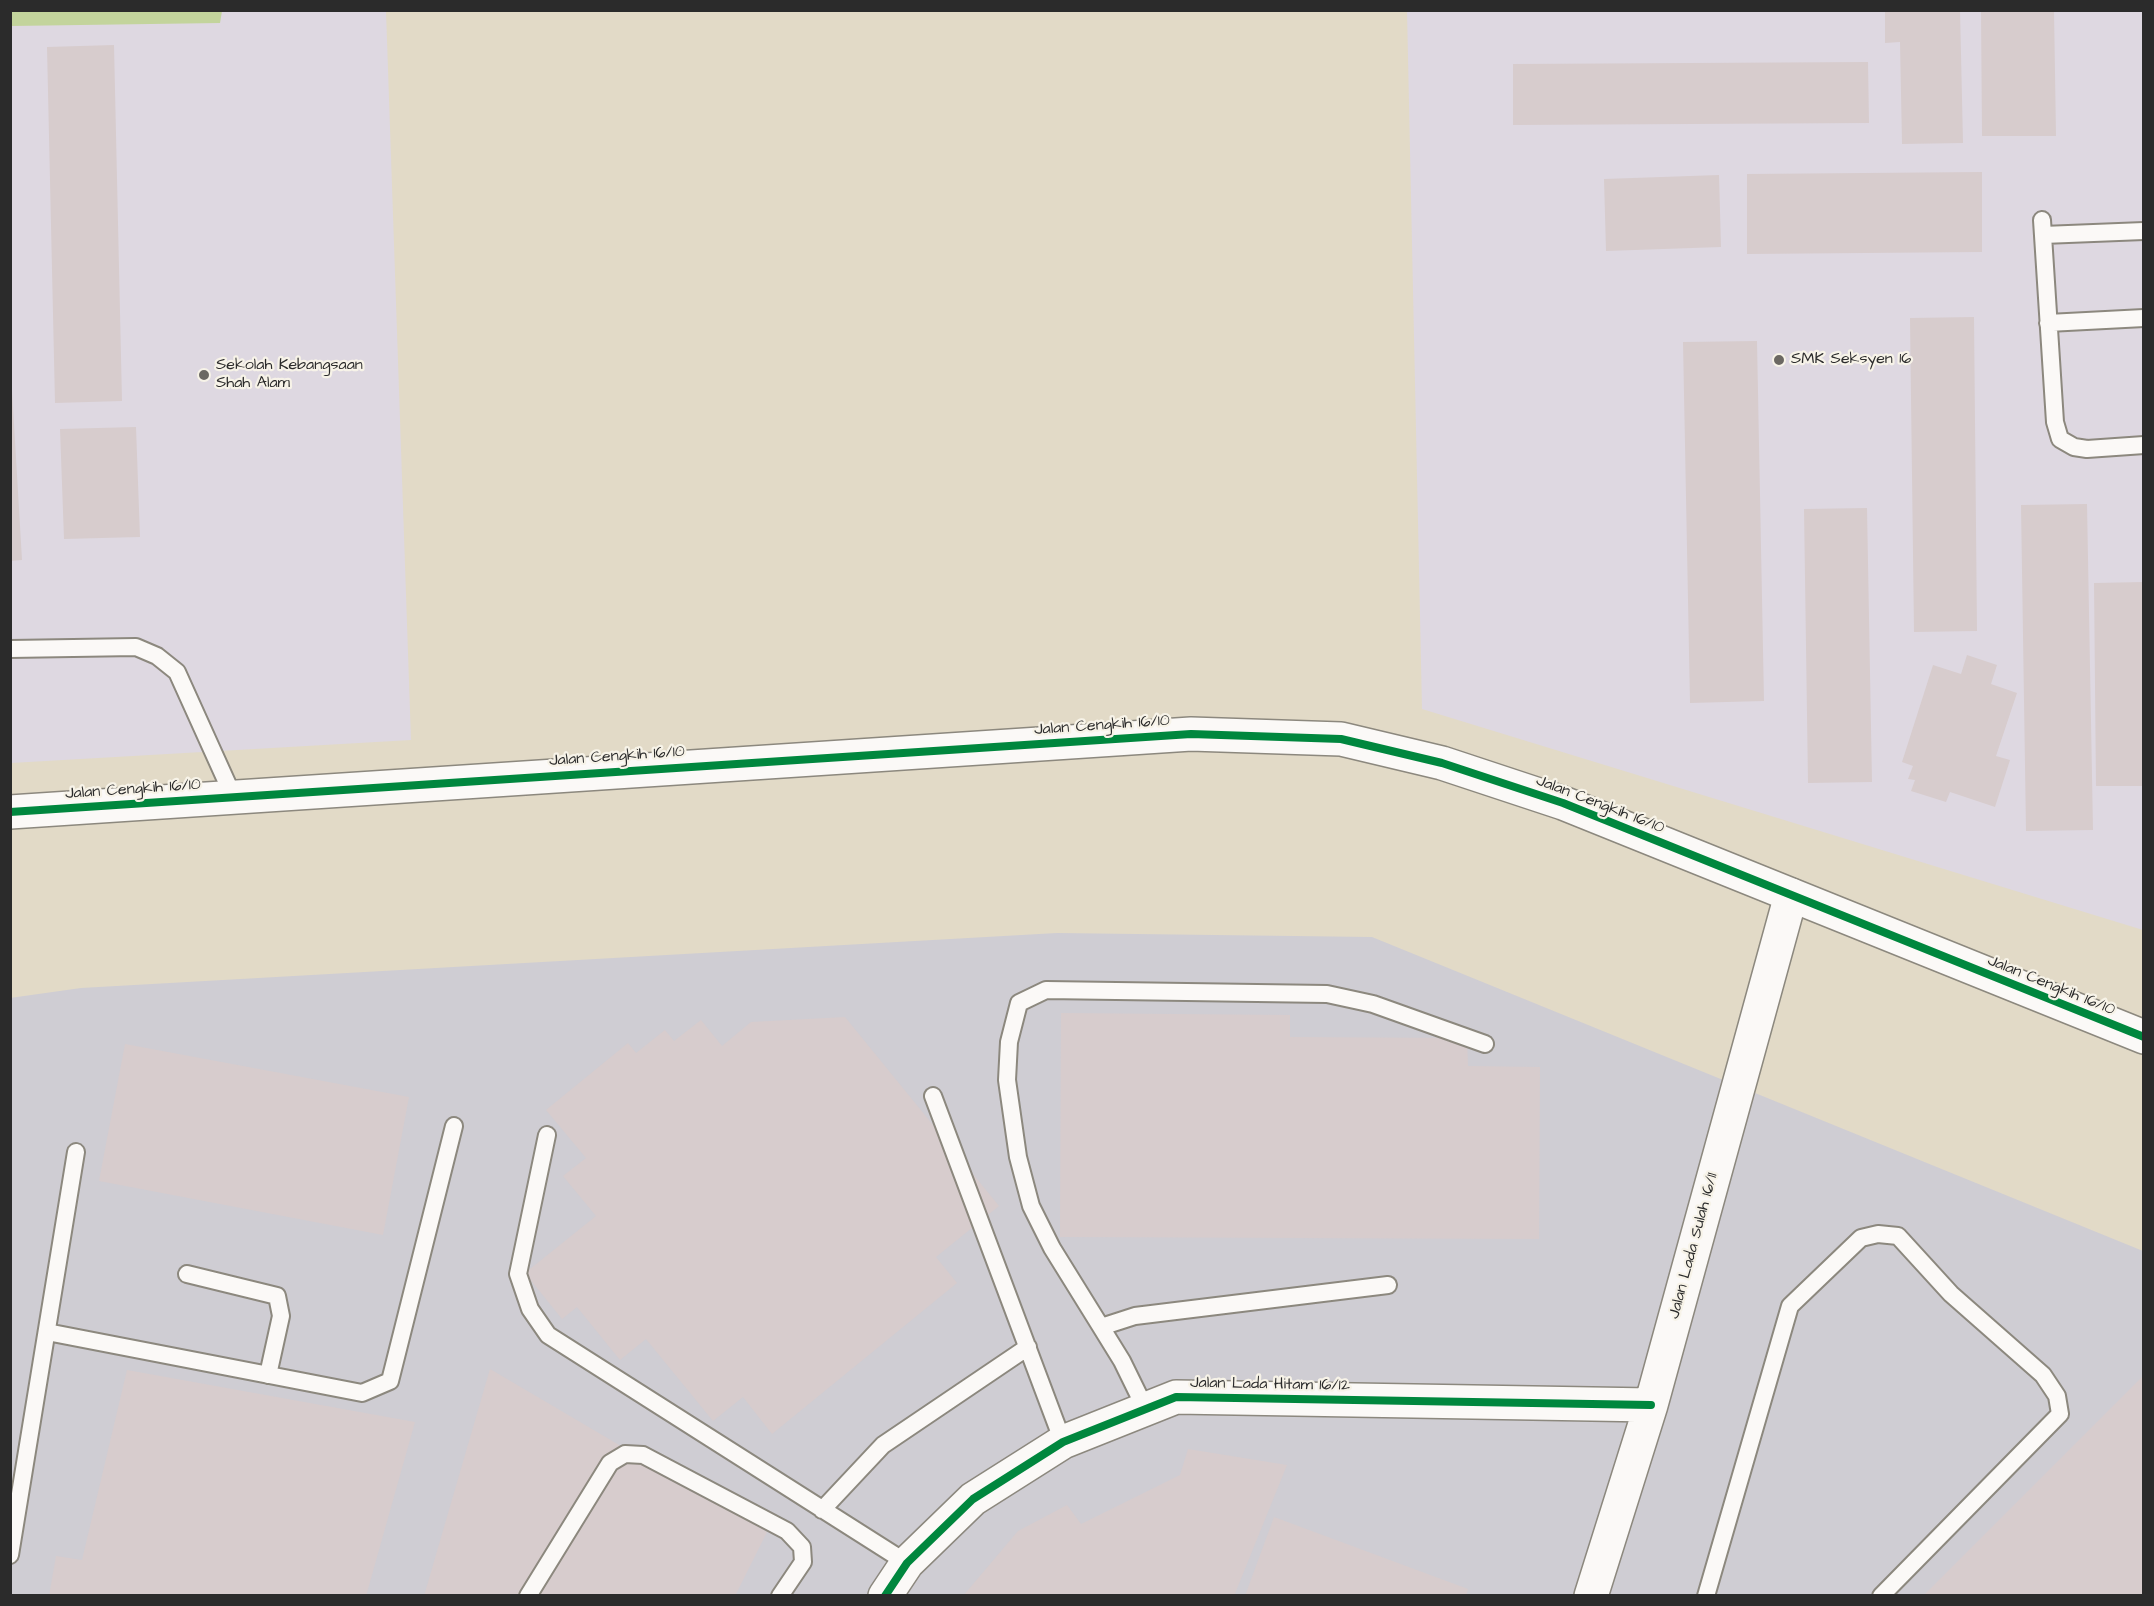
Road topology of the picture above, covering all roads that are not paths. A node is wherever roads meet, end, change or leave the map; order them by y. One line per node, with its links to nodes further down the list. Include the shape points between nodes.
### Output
1 (2144, 231): 3 (lane, via 2042,228)
2 (2144, 318): 3 (lane)
3 (2048, 322): 4 (lane, via 2055,422 2060,439 2087,449)
4 (2144, 445)
5 (10, 649): 6 (lane, via 136,647 157,656 177,672)
6 (233, 796): 7 (street, Jalan Cengkih 16/10); 8 (street, Jalan Cengkih 16/10, via 1191,734 1341,739 1442,763 1563,803)
7 (10, 812)
8 (1791, 895): 9 (street, Jalan Cengkih 16/10); 21 (street, Jalan Lada Sulah 16/11)
9 (2144, 1037)
10 (1485, 1044): 17 (lane, via 1373,1004 1327,994 1046,990 1019,1003 1009,1042 1007,1080 1018,1157 1031,1206)
11 (933, 1096): 19 (lane)
12 (454, 1126): 20 (lane, via 390,1381 362,1393)
13 (547, 1135): 24 (lane, via 518,1274 530,1309 548,1335)
14 (76, 1152): 18 (lane)
15 (187, 1274): 20 (lane, via 278,1296 281,1316)
16 (1388, 1285): 17 (lane, via 1136,1316)
17 (1101, 1327): 22 (lane)
18 (47, 1332): 20 (lane); 25 (lane)
19 (1028, 1347): 23 (lane); 24 (lane, via 883,1445)
20 (268, 1375)
21 (1651, 1405): 22 (street, Jalan Lada Hitam 16/12, via 1176,1396); 30 (street, Jalan Lada Sulah 16/11)
22 (1145, 1408): 23 (street, Jalan Lada Hitam 16/12)
23 (1063, 1442): 26 (street, Jalan Lada Hitam 16/12, via 973,1499)
24 (822, 1510): 26 (lane)
25 (10, 1555)
26 (907, 1563): 29 (street, Jalan Lada Hitam 16/12)
27 (528, 1596): 28 (lane, via 604,1471 625,1454 643,1455 787,1531 802,1547 803,1562)
28 (780, 1596)
29 (885, 1596)
30 (1591, 1596)
31 (1706, 1596): 32 (lane, via 1790,1306 1861,1238 1878,1234 1898,1236 1951,1294 2043,1376 2057,1396 2060,1414)
32 (1881, 1596)

